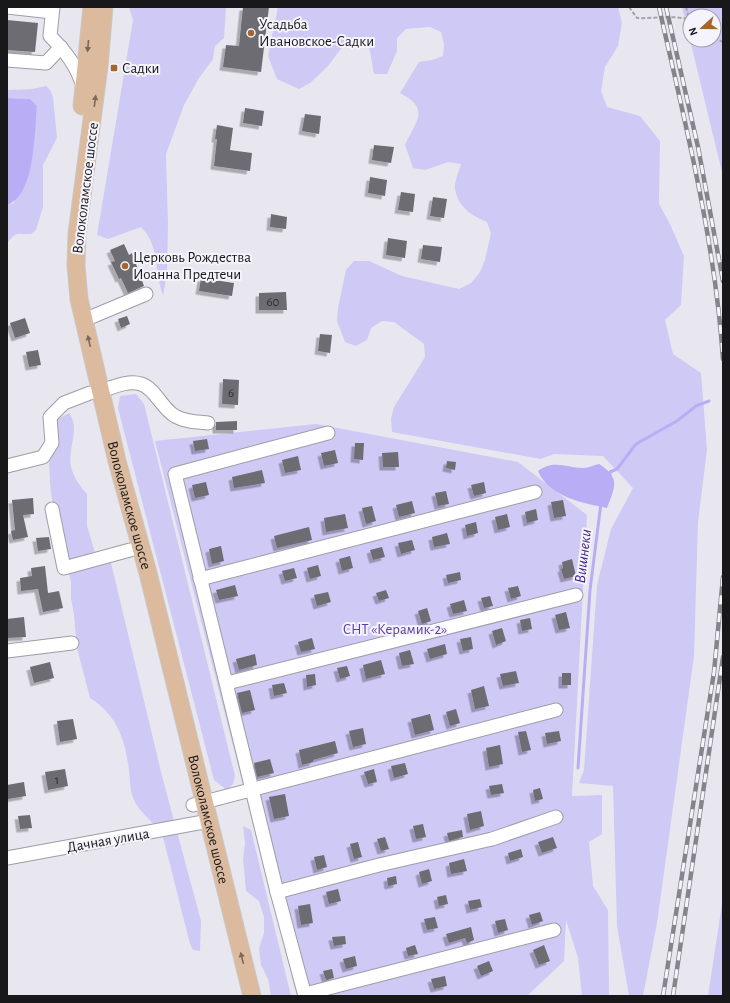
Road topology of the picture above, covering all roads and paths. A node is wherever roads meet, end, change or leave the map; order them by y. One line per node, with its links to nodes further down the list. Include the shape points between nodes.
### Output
1 (92, 7): 9 (main road, Волоколамское шоссе, one-way to 9)
2 (104, 7): 11 (main road, Волоколамское шоссе, one-way to 2, via 76,265 77,242)
3 (629, 7): 6 (path, via 638,18)
4 (7, 8): 5 (street)
5 (53, 10): 7 (street, via 50,36)
6 (682, 18)
7 (61, 47): 8 (street, via 46,63); 9 (street, via 77,69)
8 (7, 60)
9 (84, 90): 12 (main road, Волоколамское шоссе, via 69,197 65,267 68,303)
10 (146, 294): 11 (street)
11 (84, 320): 12 (main road, Волоколамское шоссе, one-way to 11)
12 (95, 392): 13 (street, via 125,384 141,384 174,416 187,421); 15 (street, via 64,403 50,417 52,443 43,457); 18 (main road, Волоколамское шоссе); 26 (main road, Волоколамское шоссе)
13 (208, 423)
14 (328, 433): 19 (street, via 174,474)
15 (7, 466)
16 (535, 492): 19 (street)
17 (52, 509): 18 (street, via 64,568)
18 (130, 550): 26 (main road, Волоколамское шоссе)
19 (200, 579): 23 (street)
20 (576, 595): 23 (street)
21 (72, 643): 22 (street)
22 (7, 651)
23 (227, 683): 25 (street)
24 (556, 710): 25 (street)
25 (252, 790): 26 (street); 30 (street)
26 (199, 804): 28 (main road, Волоколамское шоссе)
27 (556, 817): 30 (street, via 492,839)
28 (203, 822): 29 (street, Дачная улица); 33 (main road, Волоколамское шоссе); 34 (main road, Волоколамское шоссе, one-way to 28)
29 (7, 858)
30 (277, 892): 32 (street)
31 (554, 930): 32 (street)
32 (305, 995)
33 (240, 996)
34 (252, 996)

